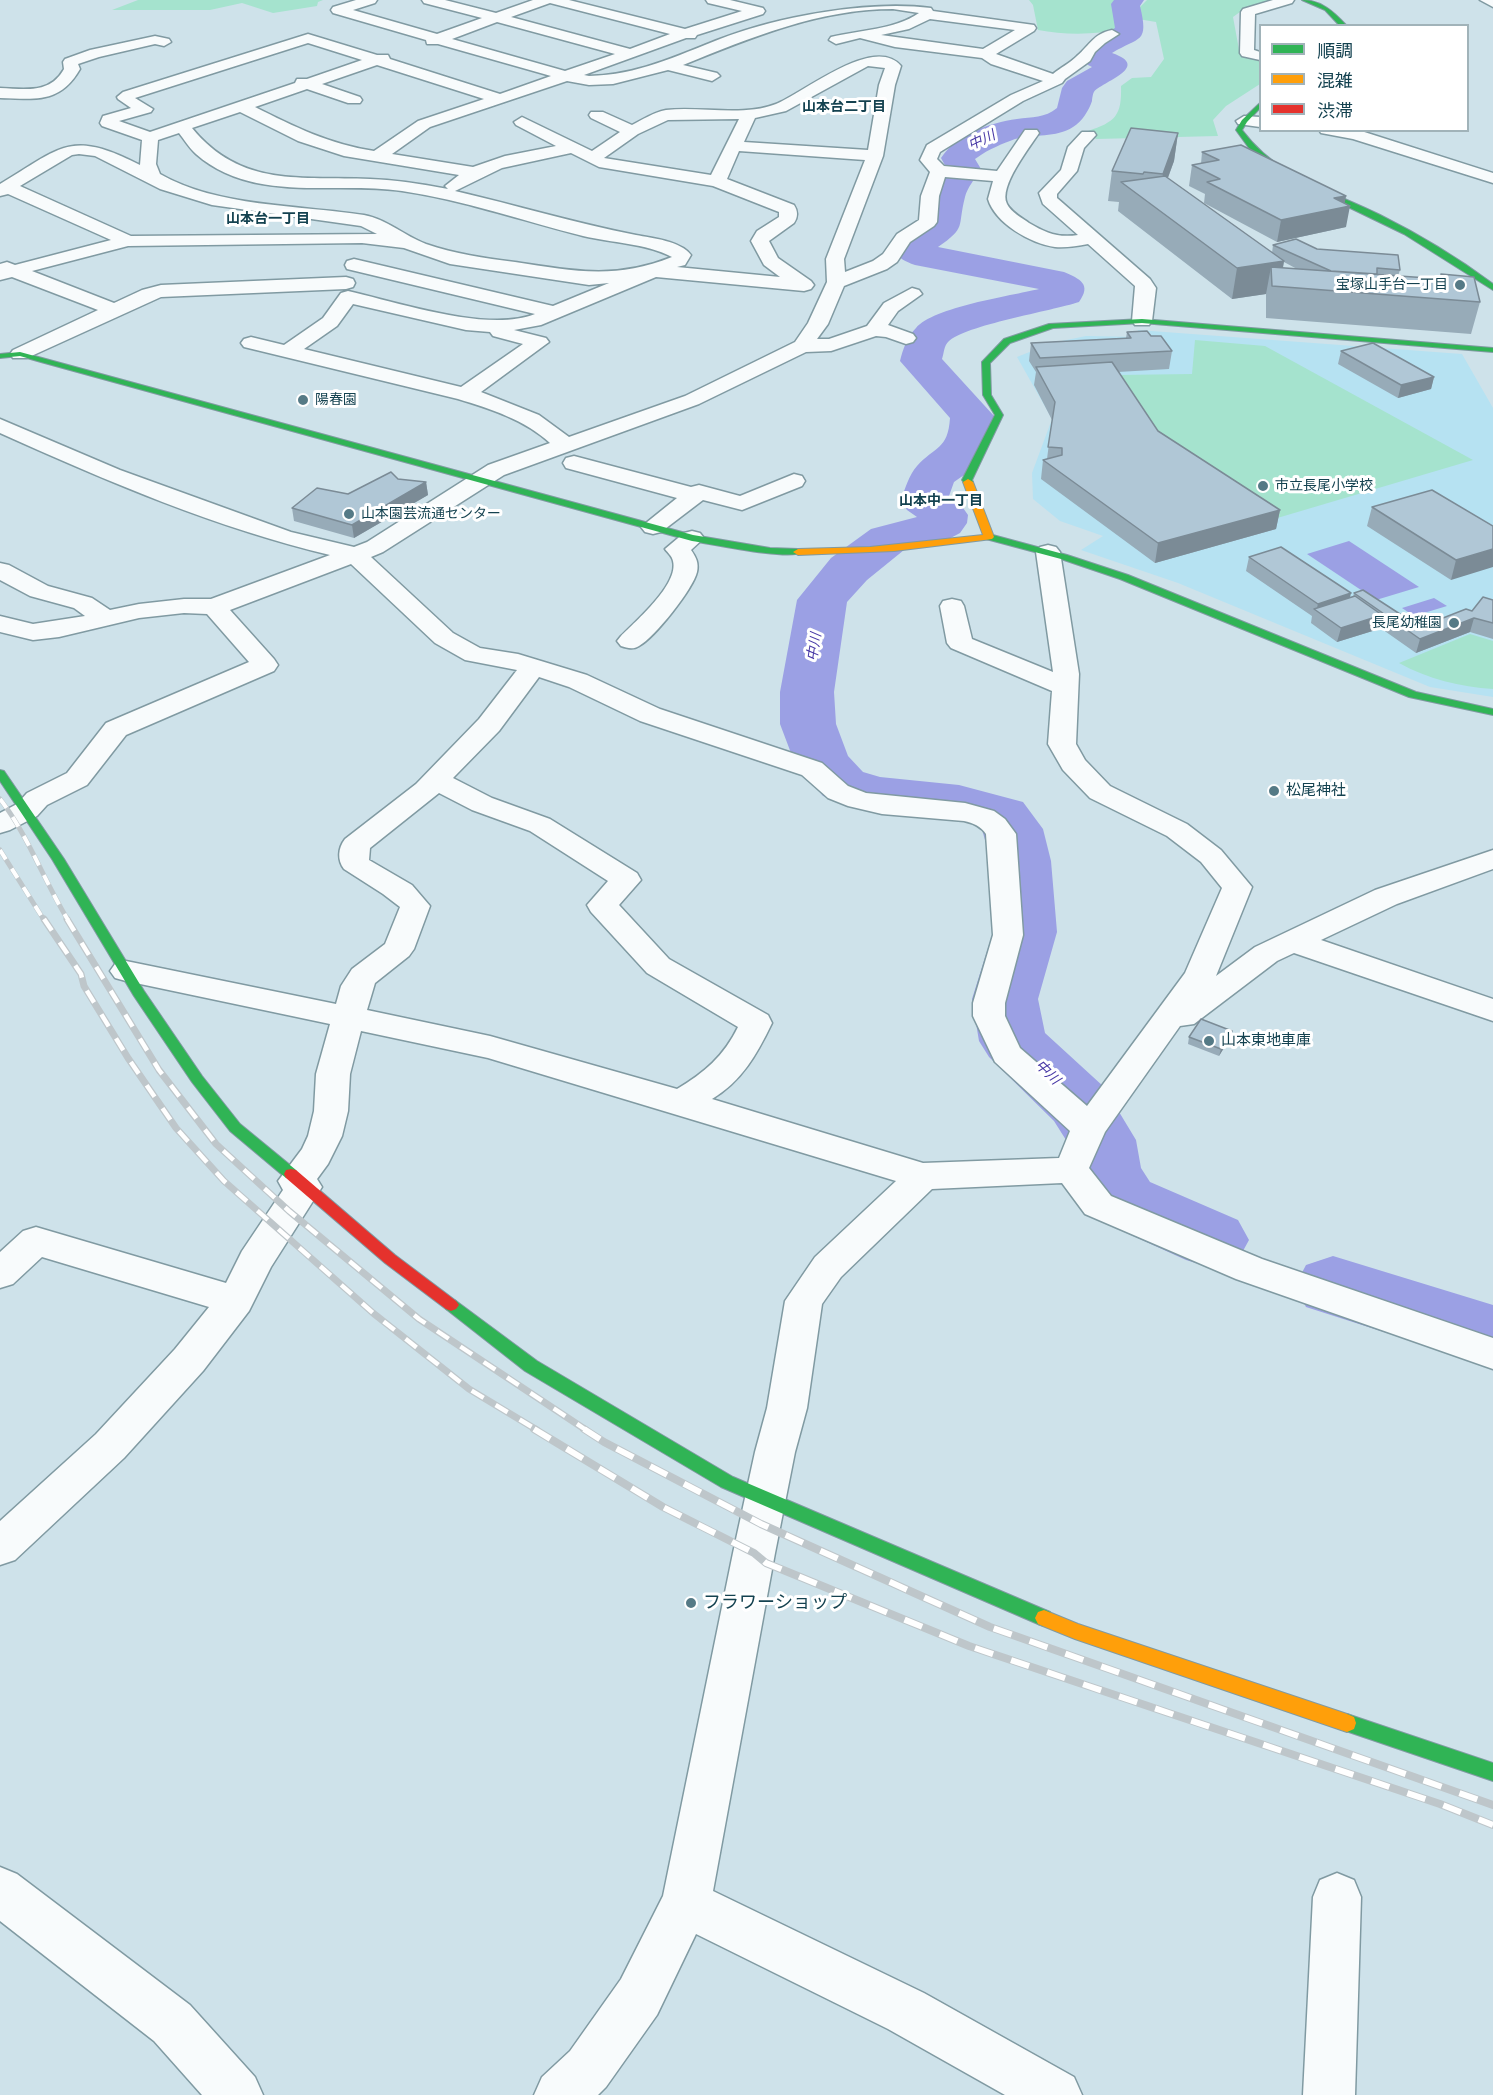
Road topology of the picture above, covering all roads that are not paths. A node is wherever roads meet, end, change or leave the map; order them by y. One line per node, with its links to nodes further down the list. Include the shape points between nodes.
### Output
1 (370, 0): 22 (street, via 338,10)
2 (429, 0): 15 (street)
3 (546, 0): 15 (street)
4 (553, 0): 19 (street)
5 (713, 0): 12 (street)
6 (1287, 0): 32 (street, via 1248,12 1247,53)
7 (1305, 0): 17 (street, via 1327,9)
8 (1487, 0): 10 (street)
9 (907, 3): 13 (street); 14 (street)
10 (1493, 3)
11 (775, 6): 12 (street)
12 (758, 11): 19 (street)
13 (927, 14): 20 (street, via 908,24); 30 (street, via 1029,28)
14 (818, 15): 16 (street); 25 (street)
15 (495, 18): 22 (street); 29 (street)
16 (836, 21): 18 (street); 20 (street)
17 (1342, 24)
18 (805, 33)
19 (685, 34): 25 (street); 29 (street)
20 (863, 34): 23 (street); 30 (street, via 895,43)
21 (1112, 34): 39 (street, via 1100,40)
22 (437, 39): 26 (street); 38 (street)
23 (836, 40)
24 (164, 42): 42 (street, via 135,44 64,64 72,69 60,86)
25 (720, 44): 27 (street); 31 (street)
26 (417, 46)
27 (742, 49)
28 (397, 53): 33 (street)
29 (631, 53): 35 (street); 38 (street)
30 (986, 54): 39 (street, via 996,61)
31 (690, 56): 35 (street); 35 (street, via 716,70)
32 (1259, 56)
33 (376, 60): 34 (street, via 308,38); 40 (street); 43 (street)
34 (229, 62): 36 (street); 58 (street, via 125,97 145,109 109,119 108,123)
35 (668, 64): 38 (street, via 629,79)
36 (257, 71)
37 (280, 76): 40 (street)
38 (566, 76): 43 (street)
39 (1058, 80): 64 (street, via 1017,98 940,143 928,160)
40 (309, 84): 44 (street); 46 (street)
41 (0, 93): 42 (street)
42 (25, 94): 47 (street)
43 (500, 99): 62 (street, via 424,124)
44 (354, 100)
45 (1259, 106): 50 (street)
46 (243, 107): 53 (street); 62 (street, via 304,138)
47 (56, 110)
48 (749, 114): 54 (street, via 665,115); 59 (street); 61 (street, via 780,108 862,63 890,64 893,66)
49 (597, 115): 54 (street)
50 (1244, 121): 52 (street); 85 (street, via 1239,130 1244,142 1295,181 1421,240)
51 (522, 122): 60 (street)
52 (1259, 123)
53 (182, 126): 58 (street); 71 (street, via 196,148 241,173 292,183 395,185)
54 (632, 131): 63 (street)
55 (1336, 132): 68 (street, via 1378,141)
56 (1031, 133): 67 (street)
57 (1088, 135): 72 (street, via 1076,147 1069,171 1048,194)
58 (150, 137): 66 (street, via 148,164)
59 (734, 146): 61 (street); 69 (street)
60 (573, 148): 63 (street); 65 (street, via 515,158)
61 (874, 156): 84 (street, via 835,259)
62 (376, 157): 65 (street)
63 (593, 158): 69 (street)
64 (939, 171): 67 (street); 84 (street, via 930,195 928,222 903,238 890,258 880,265)
65 (472, 172): 71 (street)
66 (152, 177): 70 (street, via 98,151 75,149); 79 (street, via 218,201 366,221)
67 (1003, 177): 73 (street)
68 (1493, 178)
69 (717, 181): 83 (street, via 788,209 788,219 760,241 771,261)
70 (4, 189): 78 (street)
71 (443, 194): 82 (street, via 682,255 678,261)
72 (1049, 200): 73 (street); 76 (street)
73 (998, 205): 74 (street)
74 (1021, 225): 75 (street); 76 (street, via 1053,242)
75 (999, 231)
76 (1093, 238): 90 (street, via 1146,288)
77 (330, 239): 78 (street); 79 (street); 80 (street, via 368,246)
78 (128, 241): 81 (street)
79 (406, 243): 82 (street, via 450,258 576,279)
80 (354, 265): 86 (street); 89 (street)
81 (3, 269): 88 (street)
82 (653, 270): 83 (street); 89 (street)
83 (799, 284): 84 (street)
84 (833, 288): 95 (street, via 818,324)
85 (1493, 288)
86 (347, 290): 88 (street, via 161,291); 91 (street, via 466,324); 97 (street, via 330,322)
87 (912, 294): 92 (street, via 891,307)
88 (114, 310): 98 (street)
89 (555, 312): 91 (street, via 534,321)
90 (1142, 321): 96 (street); 107 (street, via 1052,326 1006,341 986,362 987,395 999,415 967,480)
91 (496, 326): 100 (street, via 497,331 539,342)
92 (874, 330): 93 (street); 95 (street, via 831,345)
93 (906, 338)
94 (251, 343): 97 (street)
95 (802, 346): 102 (street, via 692,400 610,431)
96 (1493, 350)
97 (287, 352): 100 (street)
98 (20, 354): 99 (street); 103 (street)
99 (0, 356)
100 (465, 394): 102 (street, via 528,418 552,432)
101 (0, 425): 110 (street, via 112,475 245,524)
102 (570, 454): 103 (street, via 496,470); 105 (street)
103 (477, 481): 106 (street); 110 (street, via 375,547)
104 (794, 481): 105 (street, via 742,503 699,492)
105 (694, 495): 106 (street)
106 (653, 527): 108 (street)
107 (989, 537): 108 (street, via 850,553 770,552); 109 (street)
108 (692, 538): 118 (street, via 677,549 685,560 686,572 669,599)
109 (1048, 552): 120 (street); 121 (street, via 1124,577 1413,695)
110 (354, 554): 114 (street); 119 (street, via 458,648)
111 (0, 570): 112 (street)
112 (39, 591): 115 (street); 116 (street, via 83,603)
113 (952, 606): 120 (street, via 960,643)
114 (214, 607): 116 (street, via 184,606); 124 (street, via 265,665 116,729 77,779 37,799)
115 (0, 614)
116 (105, 618): 117 (street, via 33,632)
117 (0, 624)
118 (630, 641)
119 (532, 668): 123 (street, via 489,725); 133 (street, via 578,681 650,715 812,769 838,792 858,800 965,812 995,825 1001,834 1008,935 989,1016 1007,1054)
120 (1065, 687): 131 (street, via 1062,744 1073,764 1100,792 1177,830 1211,856 1237,887 1200,976)
121 (1493, 712)
122 (0, 772): 124 (street)
123 (436, 780): 130 (street, via 355,845 354,863 363,872 403,891 414,906 398,950 363,976 357,986); 132 (street, via 482,804 540,825 626,880 602,905 658,966 756,1023 742,1052 716,1081)
124 (27, 810): 125 (street); 128 (street)
125 (0, 824)
126 (1493, 859): 127 (street, via 1386,897)
127 (1294, 942): 129 (street); 131 (street, via 1266,954)
128 (126, 971): 130 (street); 136 (street, via 230,1122)
129 (1493, 1010)
130 (350, 1017): 132 (street, via 490,1047); 136 (street, via 333,1074 325,1136)
131 (1158, 1035): 133 (street)
132 (682, 1102): 135 (street)
133 (1089, 1128): 134 (street)
134 (1071, 1170): 135 (street); 139 (street, via 1098,1205 1249,1269)
135 (923, 1176): 140 (street, via 828,1267 804,1301 787,1408)
136 (300, 1184): 138 (street); 140 (street, via 390,1259 531,1366 727,1482)
137 (0, 1274): 138 (street, via 36,1240)
138 (236, 1301): 141 (street, via 189,1360 110,1446)
139 (1493, 1354)
140 (766, 1497): 142 (street, via 1075,1631); 145 (street)
141 (0, 1547)
142 (1493, 1772)
143 (0, 1891): 146 (street, via 172,2022)
144 (1337, 1897): 149 (street)
145 (686, 1904): 147 (street, via 639,1997 588,2070); 148 (street, via 906,2011)
146 (237, 2095)
147 (560, 2095)
148 (1056, 2095)
149 (1329, 2095)

